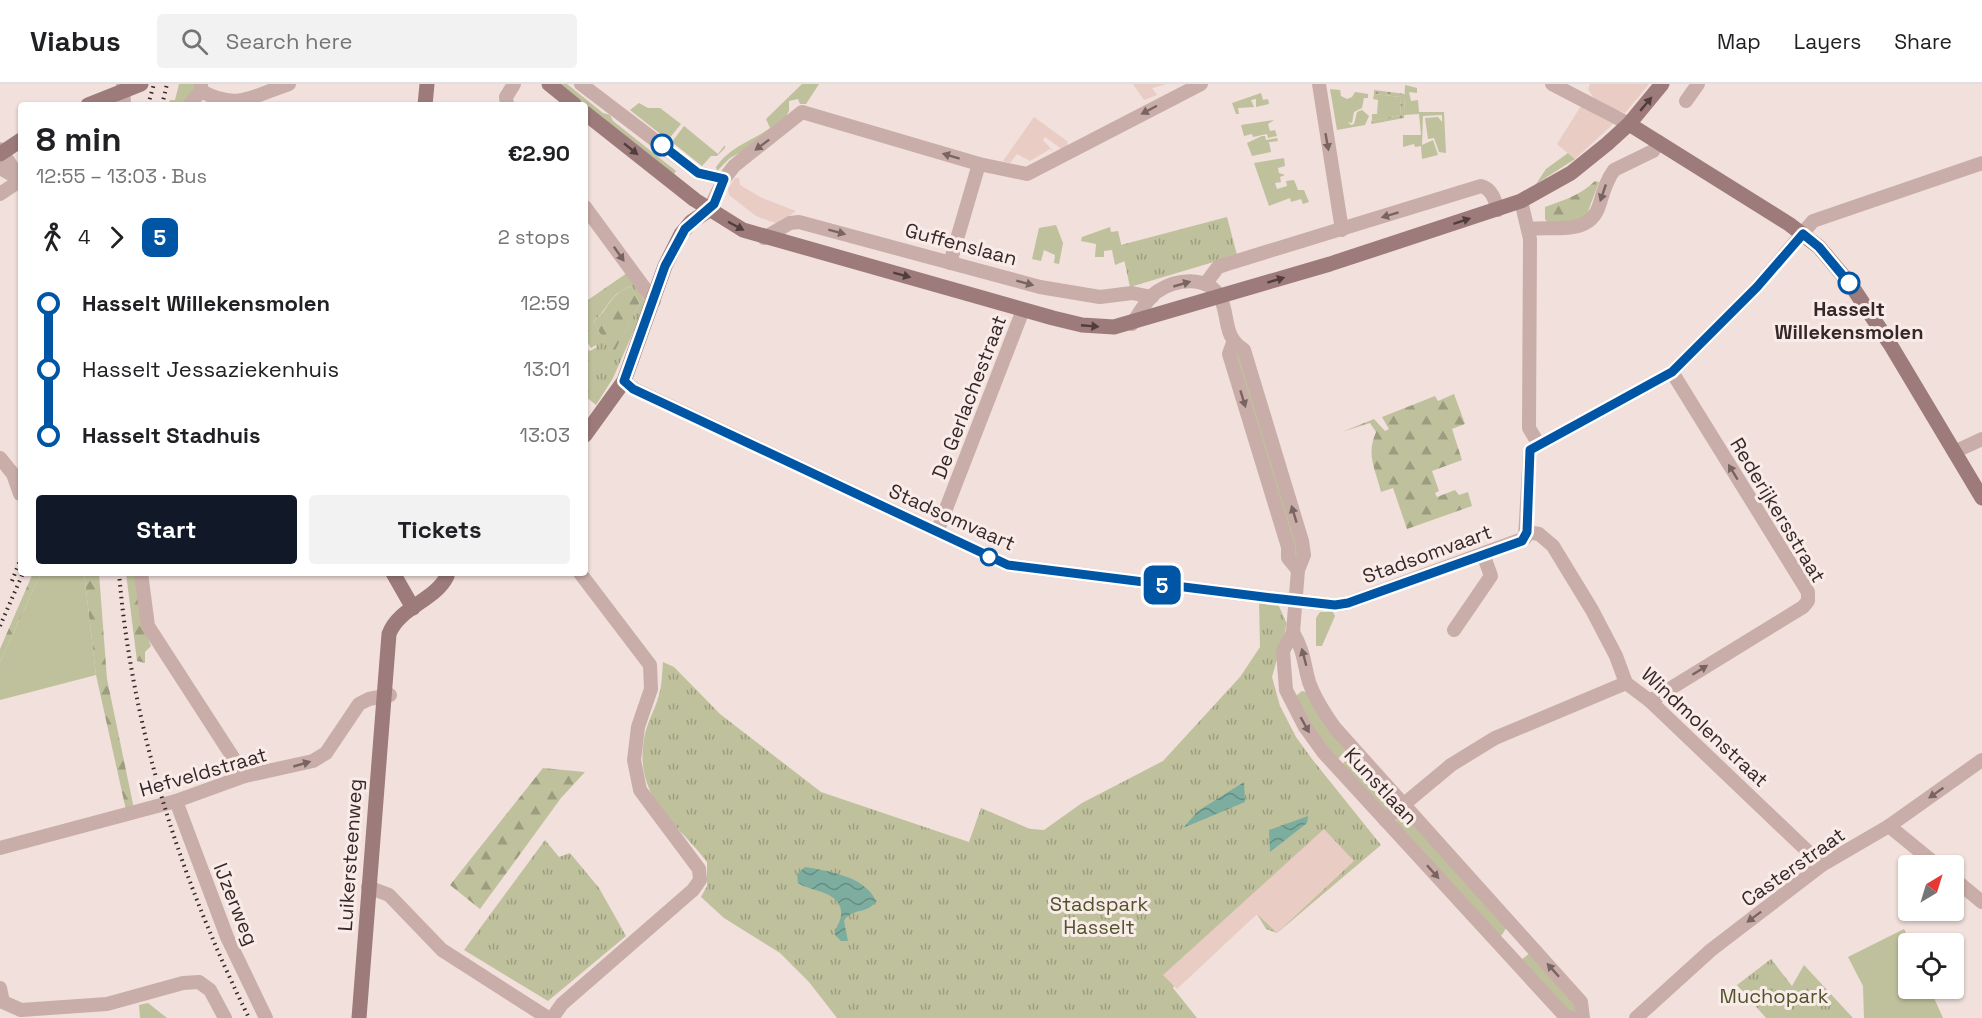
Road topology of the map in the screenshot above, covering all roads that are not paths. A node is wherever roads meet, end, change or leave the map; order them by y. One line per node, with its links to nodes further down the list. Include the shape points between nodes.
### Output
1 (123, 84): 17 (street)
2 (141, 84): 16 (main road, bridge)
3 (289, 84): 20 (street)
4 (427, 84): 21 (main road)
5 (514, 84): 22 (street)
6 (549, 84): 23 (main road)
7 (581, 84): 34 (street, via 698,173)
8 (1202, 84): 30 (street, one-way to 30, via 1034,172)
9 (1319, 84): 42 (street, one-way to 42)
10 (1552, 84): 14 (street)
11 (1662, 84): 25 (main road, one-way to 11)
12 (1698, 84): 15 (street)
13 (201, 87): 18 (street); 19 (street)
14 (1577, 89): 25 (street)
15 (1686, 101)
16 (96, 102)
17 (124, 102)
18 (191, 102)
19 (228, 102)
20 (235, 102)
21 (426, 102)
22 (507, 102)
23 (572, 102)
24 (588, 115): 38 (main road, one-way to 38)
25 (1629, 124): 27 (main road); 37 (main road, via 1571,173)
26 (18, 142): 28 (main road)
27 (1659, 142): 41 (street, one-way to 41, via 1653,151 1614,170 1588,223 1580,228); 43 (main road)
28 (1, 151): 32 (street)
29 (1982, 163): 43 (street, via 1823,216)
30 (979, 164): 34 (street, one-way to 34, via 802,112); 45 (street)
31 (0, 168): 33 (street)
32 (18, 176)
33 (18, 178)
34 (724, 179): 38 (street)
35 (18, 182): 36 (street)
36 (0, 194)
37 (1521, 201): 39 (main road); 41 (street)
38 (710, 210): 44 (main road, one-way to 44); 49 (main road, via 681,234)
39 (1498, 210): 42 (street, one-way to 42, via 1494,196 1481,186); 48 (main road, one-way to 39)
40 (588, 211): 49 (street, one-way to 49)
41 (1528, 229): 56 (street, via 1529,428)
42 (1342, 230): 46 (street, via 1218,267)
43 (1803, 234): 52 (street, via 1757,287); 57 (main road, via 1851,285)
44 (764, 238): 45 (street, Guffenslaan, one-way to 45, via 799,222); 50 (main road, one-way to 50)
45 (950, 263): 47 (street, Guffenslaan, one-way to 47, via 1040,287 1101,297 1132,293)
46 (1206, 283): 47 (street, one-way to 46, via 1158,291 1194,280); 48 (street)
47 (1152, 297): 51 (street)
48 (1220, 298): 51 (main road); 68 (street, Kunstlaan, via 1233,343 1229,354 1288,547 1288,558 1298,570)
49 (654, 301): 53 (main road)
50 (1023, 310): 51 (main road, one-way to 51, via 1082,326); 61 (street, De Gerlachestraat)
51 (1132, 324)
52 (1672, 372): 56 (street); 76 (street, Rederijkersstraat, one-way to 52, via 1808,601 1808,592)
53 (624, 381): 54 (main road); 61 (street, Stadsomvaart, via 633,389)
54 (588, 431)
55 (1982, 439): 57 (street)
56 (1538, 443): 62 (street, via 1528,455)
57 (1954, 452): 60 (main road)
58 (0, 458): 59 (street, via 13,474)
59 (18, 488)
60 (1982, 498)
61 (937, 532): 68 (street, Stadsomvaart, via 1008,565 1023,568)
62 (1527, 532): 63 (street, Stadsomvaart, via 1522,541); 73 (street, Windmolenstraat, via 1539,534 1553,546 1592,610)
63 (1483, 554): 68 (street, Stadsomvaart, via 1348,603); 70 (street, via 1491,576)
64 (141, 576): 78 (street, via 148,626)
65 (395, 576): 69 (main road)
66 (446, 576): 69 (main road)
67 (582, 576): 95 (street, via 650,665 651,689 638,727 634,760 640,790 699,869 700,880)
68 (1296, 601): 71 (street, Kunstlaan)
69 (411, 604): 75 (main road, Luikersteenweg, via 381,629 379,684)
70 (1454, 630)
71 (1293, 632): 72 (street, Kunstlaan, one-way to 71, via 1304,652); 74 (street, Kunstlaan, via 1282,651)
72 (1310, 682): 74 (street); 80 (street, Kunstlaan, via 1335,728)
73 (1626, 683): 76 (street, Windmolenstraat); 80 (street, via 1495,738 1451,765)
74 (1286, 690): 81 (street, Kunstlaan, one-way to 81, via 1315,742)
75 (387, 695): 78 (street, Hefveldstraat, one-way to 75, via 313,761 326,753 359,704); 86 (main road, Luikersteenweg)
76 (1650, 701): 85 (street, Windmolenstraat)
77 (1982, 760): 82 (street, Casterstraat, one-way to 82)
78 (245, 776): 79 (street, Hefveldstraat)
79 (176, 801): 83 (street, Hefveldstraat); 93 (street, IJzerweg, via 227,937)
80 (1401, 805): 81 (street); 89 (street, Kunstlaan)
81 (1385, 820): 90 (street, Kunstlaan, one-way to 90)
82 (1889, 826): 84 (street); 85 (street, Casterstraat)
83 (0, 848)
84 (1925, 855)
85 (1822, 865): 98 (street, Casterstraat, one-way to 98, via 1711,950)
86 (368, 887): 94 (main road, Luikersteenweg); 95 (street, via 399,903 442,950)
87 (1964, 887): 88 (street)
88 (1982, 902)
89 (1517, 930): 90 (street); 97 (street, Kunstlaan, one-way to 89, via 1581,1002)
90 (1499, 945): 96 (street, Kunstlaan, via 1565,1016)
91 (0, 988): 92 (street, via 3,1002 21,1010 107,1004 199,982 210,990)
92 (225, 1018)
93 (267, 1018)
94 (358, 1018)
95 (550, 1018)
96 (1572, 1018)
97 (1583, 1018)
98 (1636, 1018)

